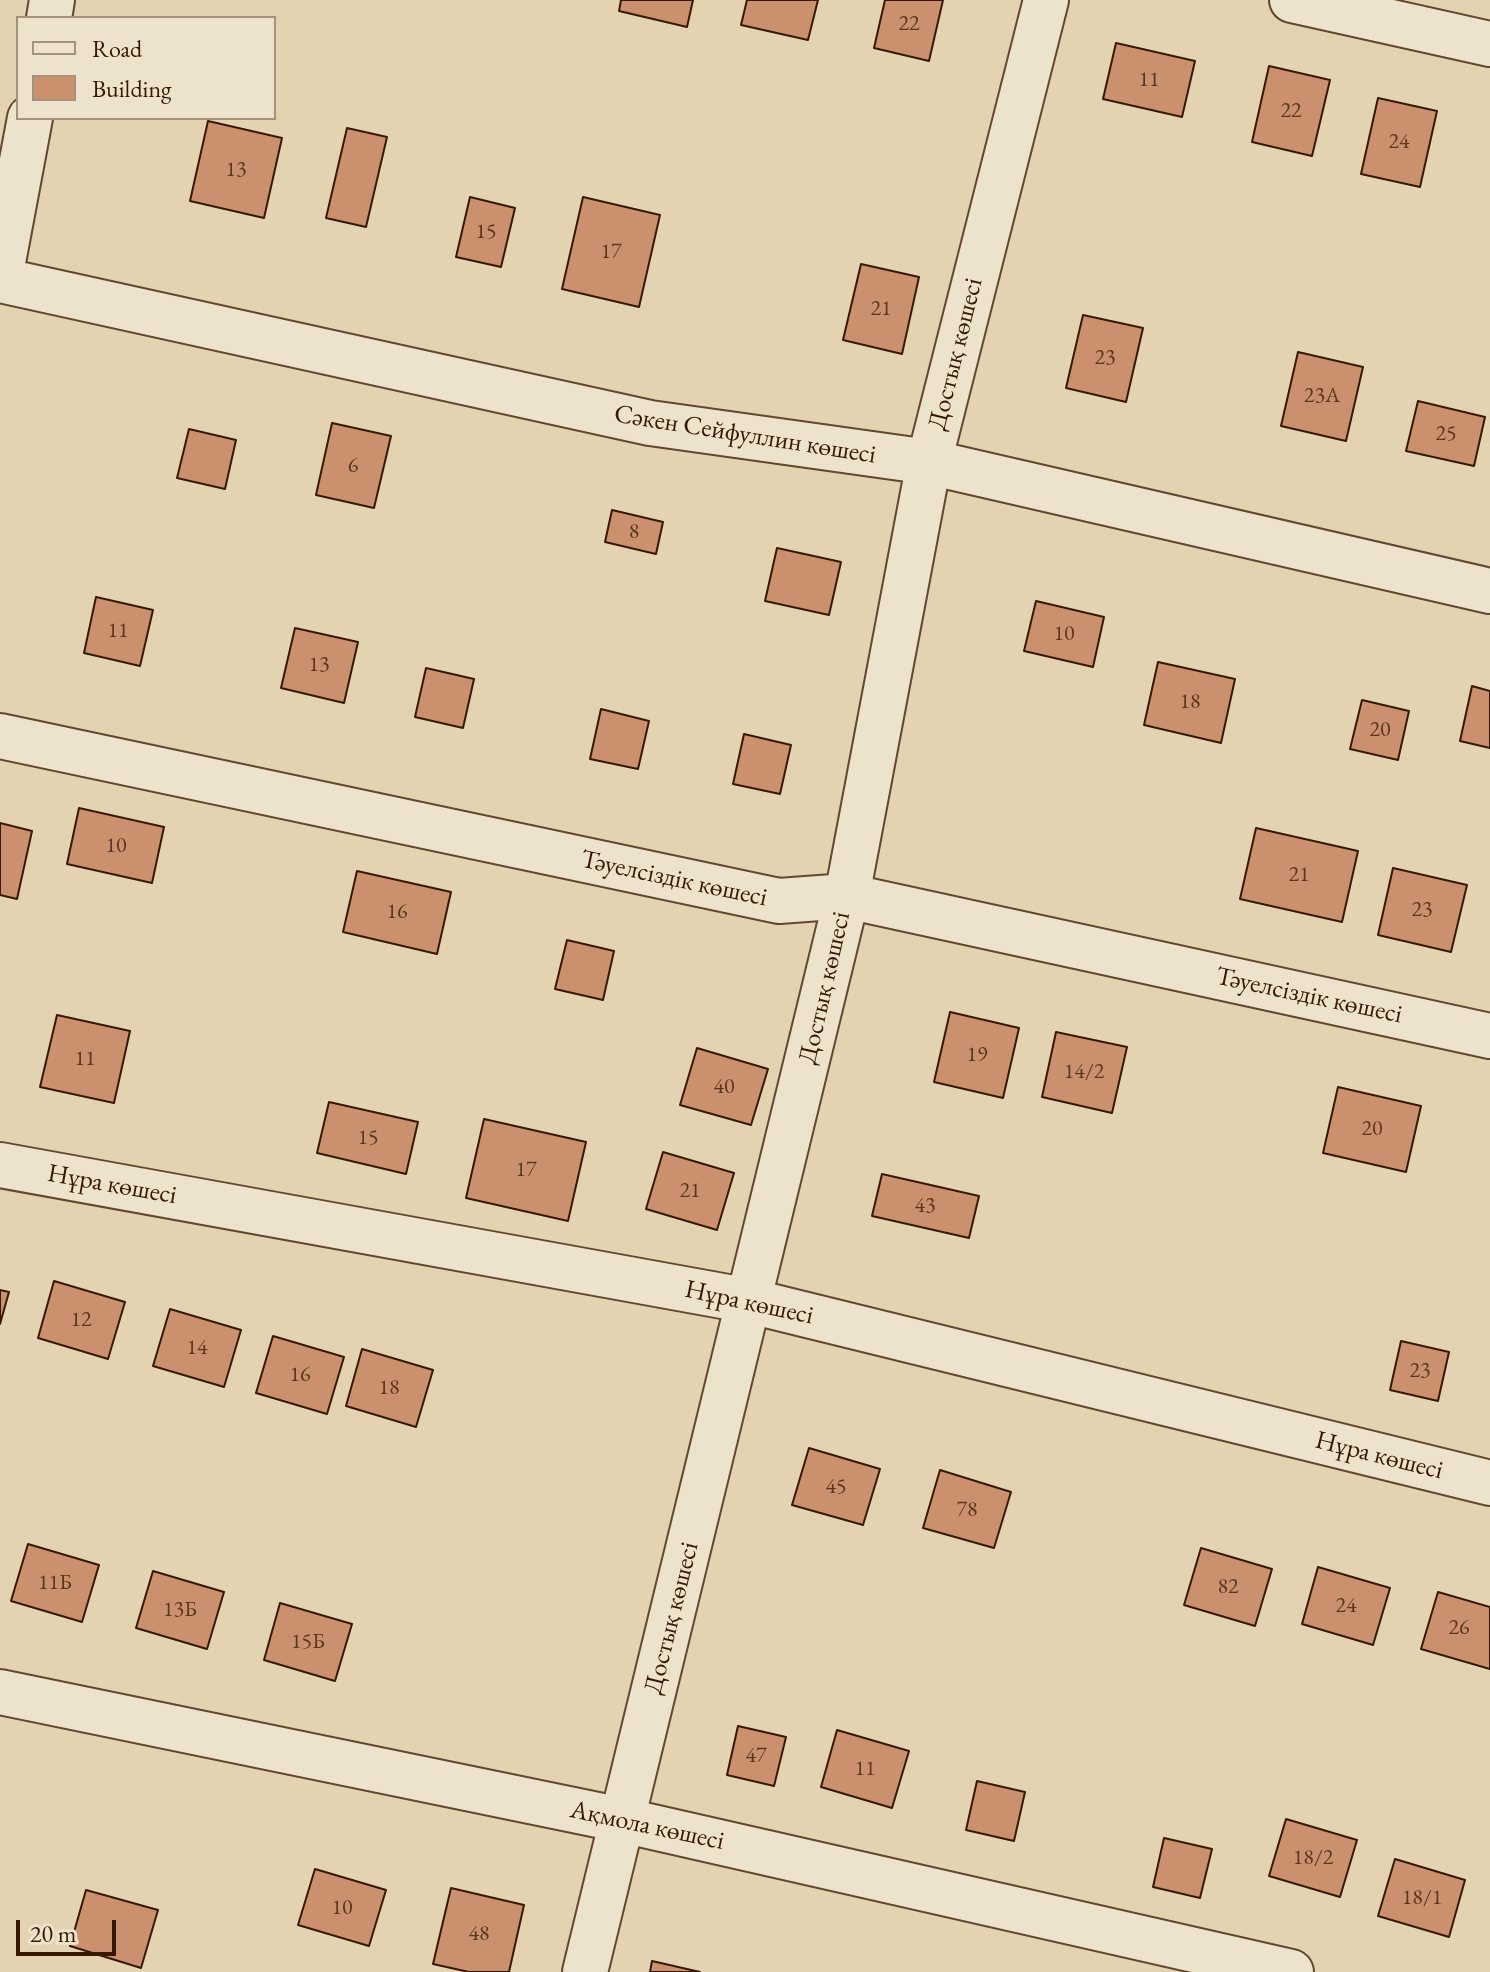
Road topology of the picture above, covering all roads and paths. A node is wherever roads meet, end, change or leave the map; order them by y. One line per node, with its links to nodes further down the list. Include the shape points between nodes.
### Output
1 (1046, 0): 6 (street, Достық көшесі)
2 (1292, 0): 3 (street)
3 (1490, 44)
4 (30, 120): 5 (street)
5 (0, 279): 6 (street, Сәкен Сейфуллин көшесі, via 650,423)
6 (929, 462): 7 (street, Сәкен Сейфуллин көшесі); 9 (street, Достық көшесі)
7 (1490, 591)
8 (0, 736): 9 (street, Тәуелсіздік көшесі, via 779,901)
9 (847, 896): 10 (street, Тәуелсіздік көшесі); 12 (street, Достық көшесі)
10 (1490, 1036)
11 (0, 1165): 12 (street, Нұра көшесі)
12 (750, 1301): 13 (street, Нұра көшесі); 15 (street, Достық көшесі)
13 (1490, 1483)
14 (0, 1692): 15 (street, Ақмола көшесі)
15 (622, 1820): 16 (street, Достық көшесі); 17 (street, Ақмола көшесі)
16 (585, 1972)
17 (1291, 1972)

